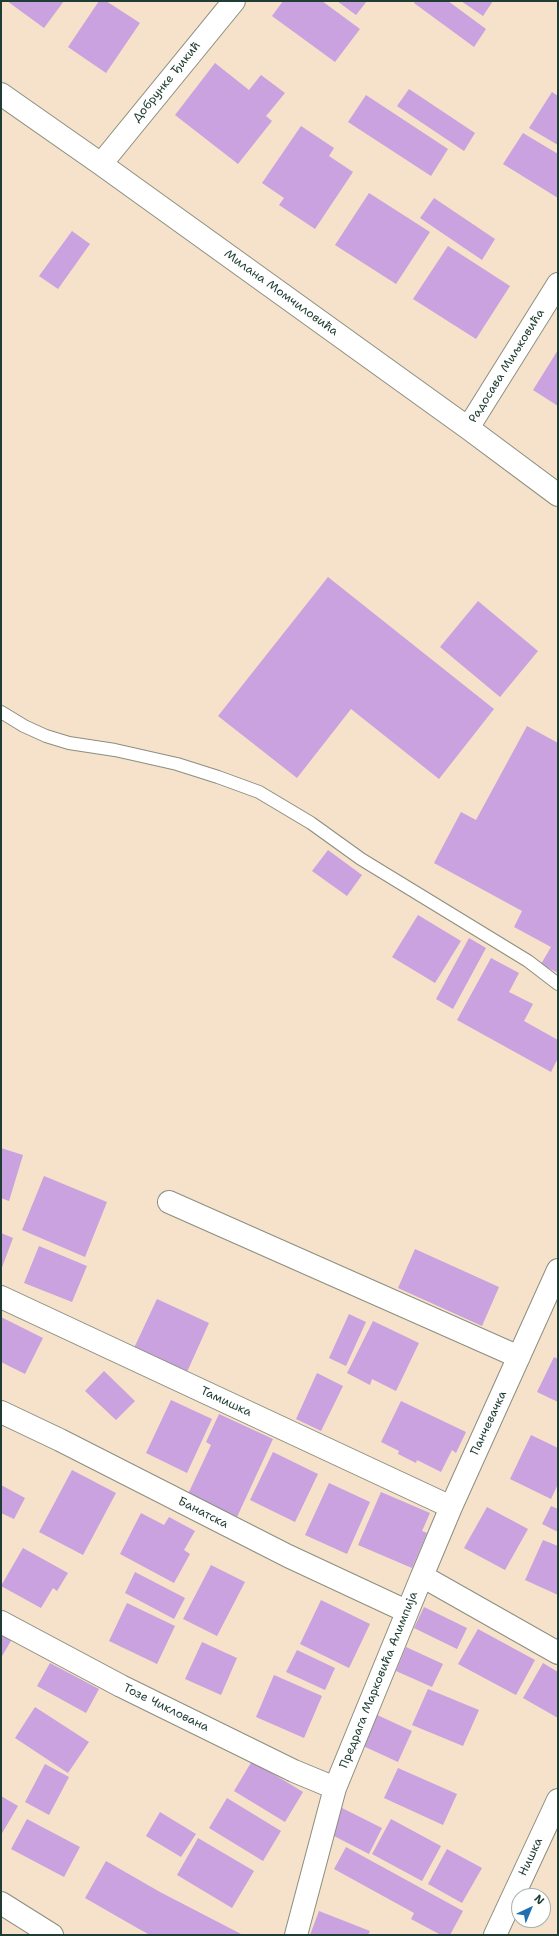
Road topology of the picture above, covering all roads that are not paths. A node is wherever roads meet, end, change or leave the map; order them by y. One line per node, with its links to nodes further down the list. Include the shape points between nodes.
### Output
1 (234, 1): 3 (street, Добрунке Ђикић)
2 (1, 94): 3 (street, Милана Момчиловића)
3 (100, 164): 5 (street, Милана Момчиловића)
4 (558, 284): 5 (street, Радосава Миљковића)
5 (468, 428): 6 (street, Милана Момчиловића)
6 (558, 495)
7 (1, 712): 8 (lane, via 46,736 177,764 259,792 311,823 360,859 528,961)
8 (558, 984)
9 (169, 1202): 12 (street)
10 (558, 1270): 12 (street, Панчевачка)
11 (1, 1297): 14 (street, Тамишка)
12 (519, 1357): 14 (street, Панчевачка)
13 (1, 1412): 16 (street, Банатска, via 288,1556)
14 (450, 1507): 15 (street, Панчевачка)
15 (422, 1576): 16 (street, Предрага Марковића Алимпија); 18 (street, Предрага Марковића Алимпија)
16 (406, 1611): 19 (street, Предрага Марковића Алимпија)
17 (1, 1622): 19 (street, Тозе Чиклована, via 122,1686 294,1771)
18 (558, 1653)
19 (335, 1788): 23 (street, Предрага Марковића Алимпија)
20 (558, 1800): 24 (street, Нишка)
21 (1, 1903): 22 (street)
22 (52, 1935)
23 (296, 1935)
24 (495, 1935)

